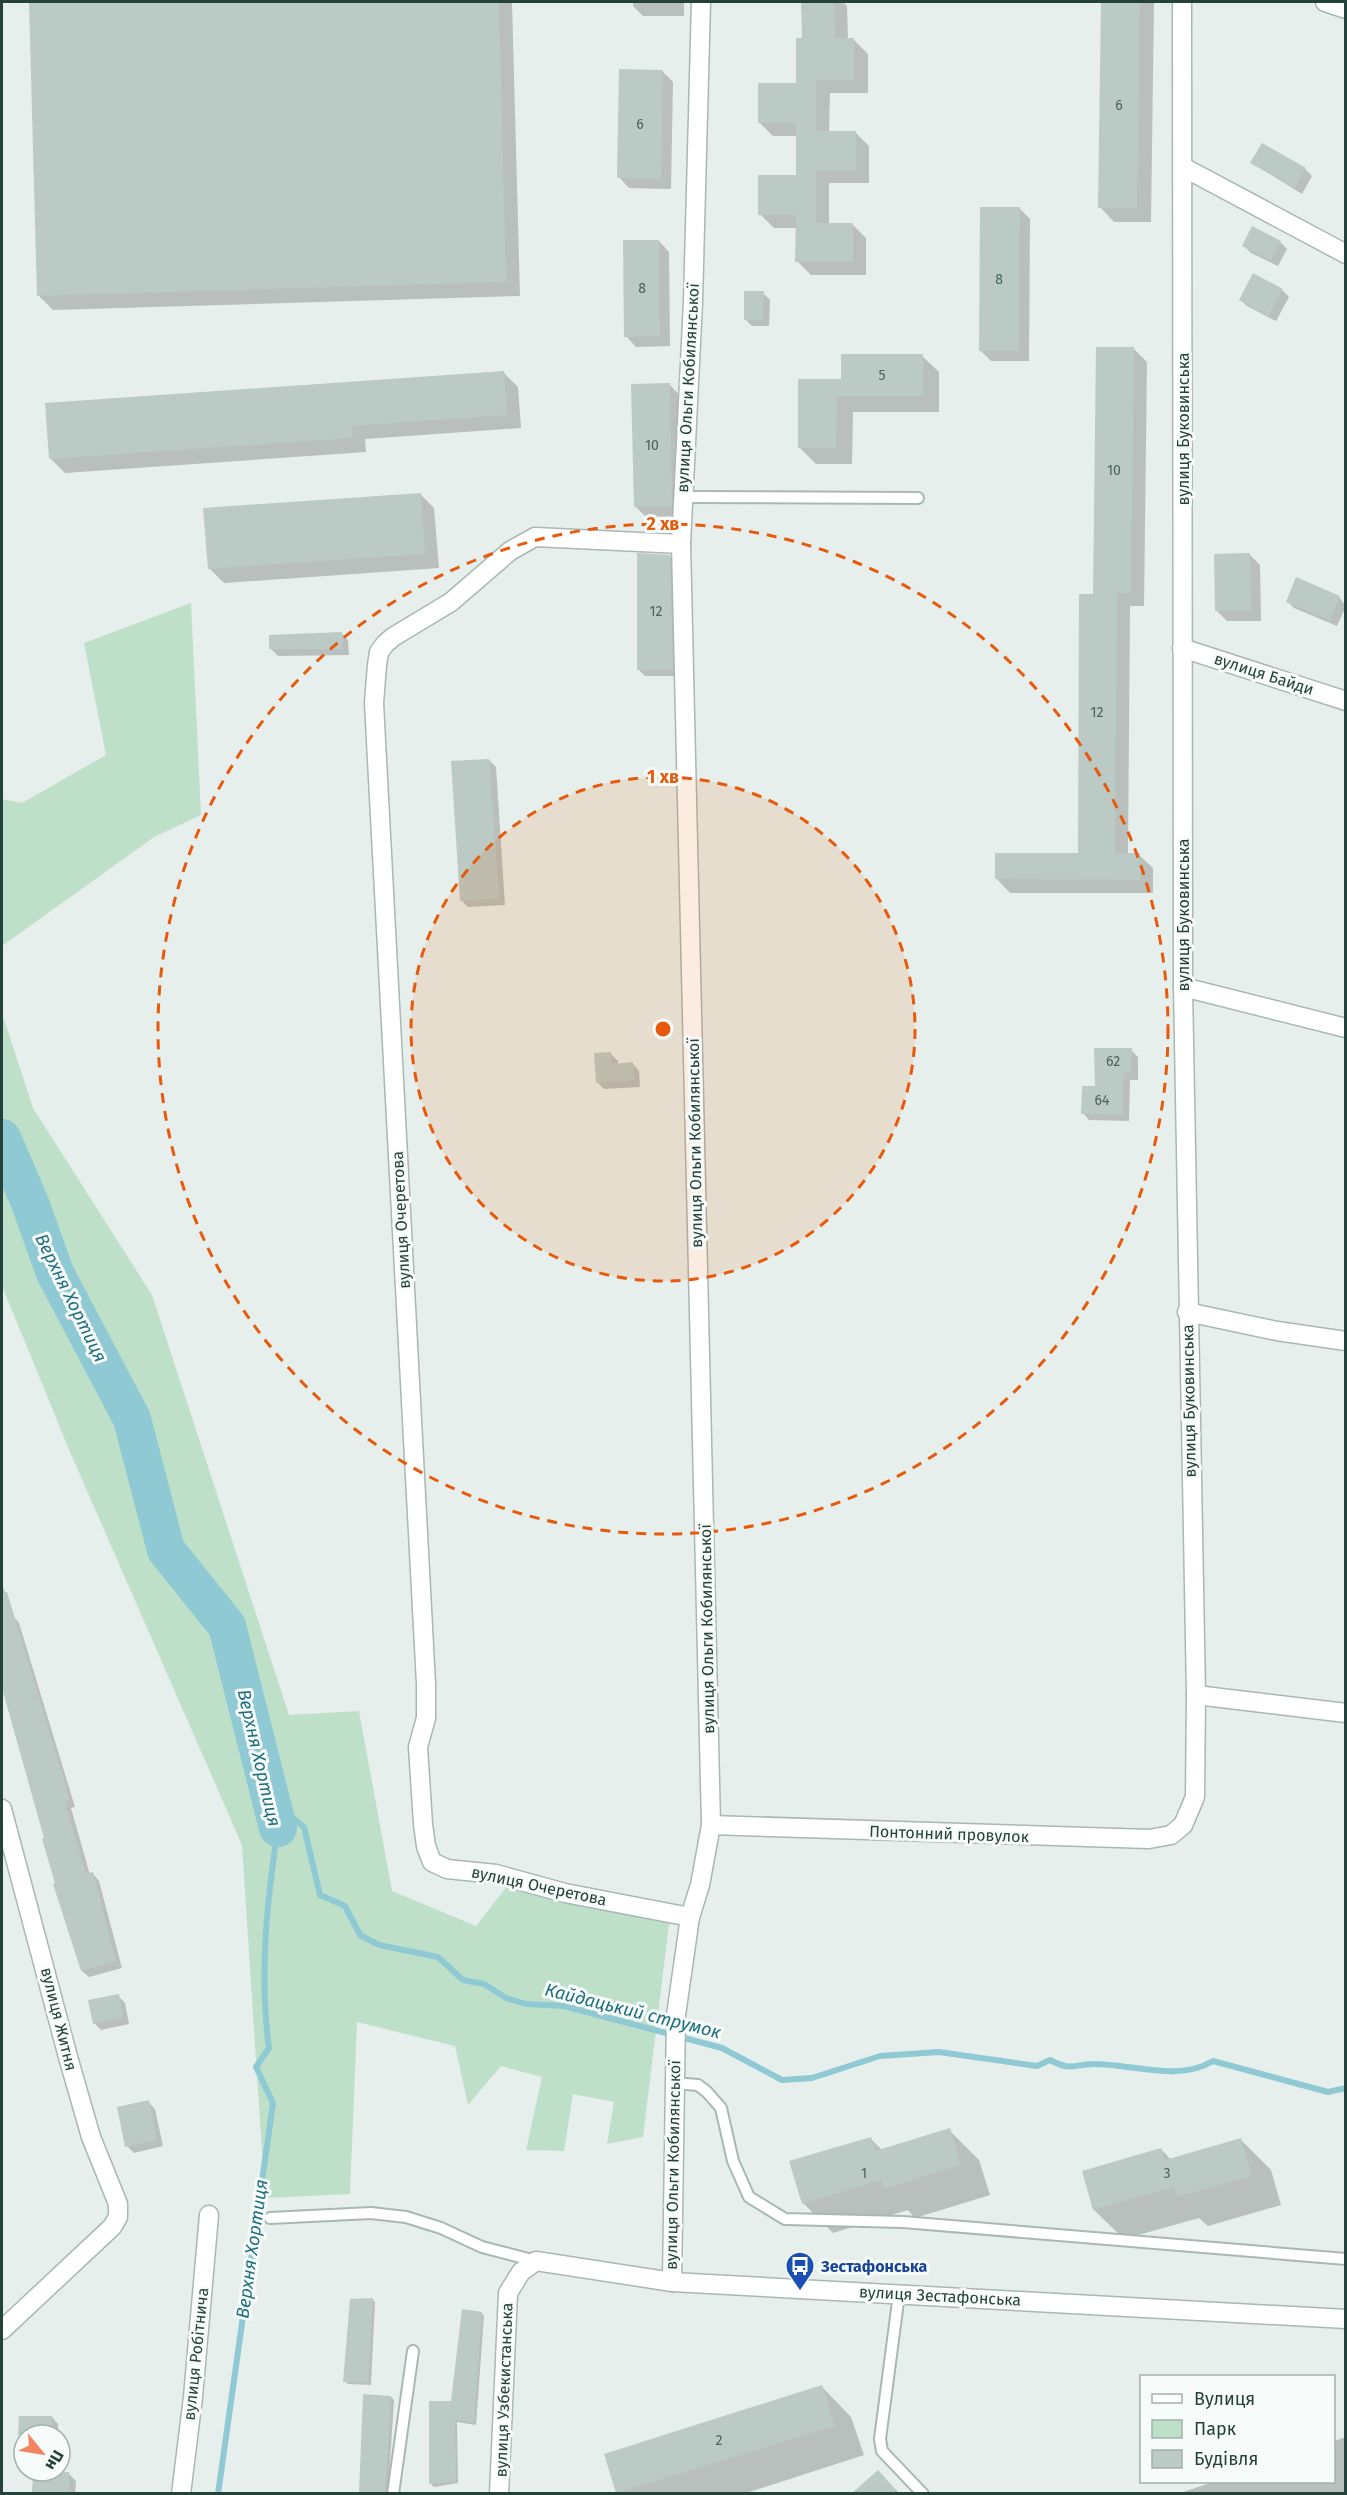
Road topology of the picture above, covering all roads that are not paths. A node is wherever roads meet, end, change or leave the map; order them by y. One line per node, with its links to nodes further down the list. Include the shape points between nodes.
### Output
1 (702, 2): 7 (street, вулиця Ольги Кобилянської)
2 (1182, 2): 5 (street, вулиця Буковинська)
3 (1325, 2): 4 (street)
4 (1346, 9)
5 (1184, 167): 6 (street); 10 (street, вулиця Буковинська)
6 (1346, 254)
7 (683, 497): 8 (lane); 9 (street, вулиця Ольги Кобилянської)
8 (918, 498)
9 (681, 544): 19 (street, вулиця Ольги Кобилянської); 21 (street, вулиця Очеретова, via 535,537 510,551 451,602 384,644 377,665 374,703 426,1684 426,1718 418,1747 426,1846 432,1862 447,1869 496,1874 565,1893)
10 (1182, 648): 11 (street, вулиця Байди); 12 (street, вулиця Буковинська)
11 (1346, 700)
12 (1183, 987): 13 (street); 14 (street, вулиця Буковинська)
13 (1346, 1028)
14 (1187, 1312): 15 (street); 16 (street, вулиця Буковинська)
15 (1346, 1341)
16 (1196, 1695): 17 (street); 20 (street, вулиця Буковинська, via 1195,1797)
17 (1346, 1713)
18 (2, 1809): 30 (street, вулиця Житня, via 91,2137 118,2204 112,2227)
19 (711, 1825): 20 (street, Понтонний провулок, via 1149,1839 1171,1835); 21 (street, вулиця Ольги Кобилянської)
20 (1183, 1825)
21 (690, 1917): 22 (street, вулиця Ольги Кобилянської, via 676,2015)
22 (674, 2083): 25 (lane, via 698,2085 721,2108 733,2161 749,2197 784,2219 903,2222); 27 (street, вулиця Ольги Кобилянської)
23 (209, 2215): 32 (street, вулиця Робітнича)
24 (270, 2218): 26 (lane, via 371,2213 406,2217 482,2247)
25 (1346, 2259)
26 (536, 2261): 27 (street, вулиця Зестафонська); 34 (street, вулиця Узбекистанська, via 521,2272 508,2294)
27 (672, 2282): 28 (street, вулиця Зестафонська)
28 (899, 2294): 29 (street, вулиця Зестафонська); 35 (lane, via 879,2439 882,2451)
29 (1346, 2319)
30 (2, 2330)
31 (413, 2351): 33 (lane)
32 (181, 2493)
33 (393, 2493)
34 (500, 2493)
35 (923, 2493)

